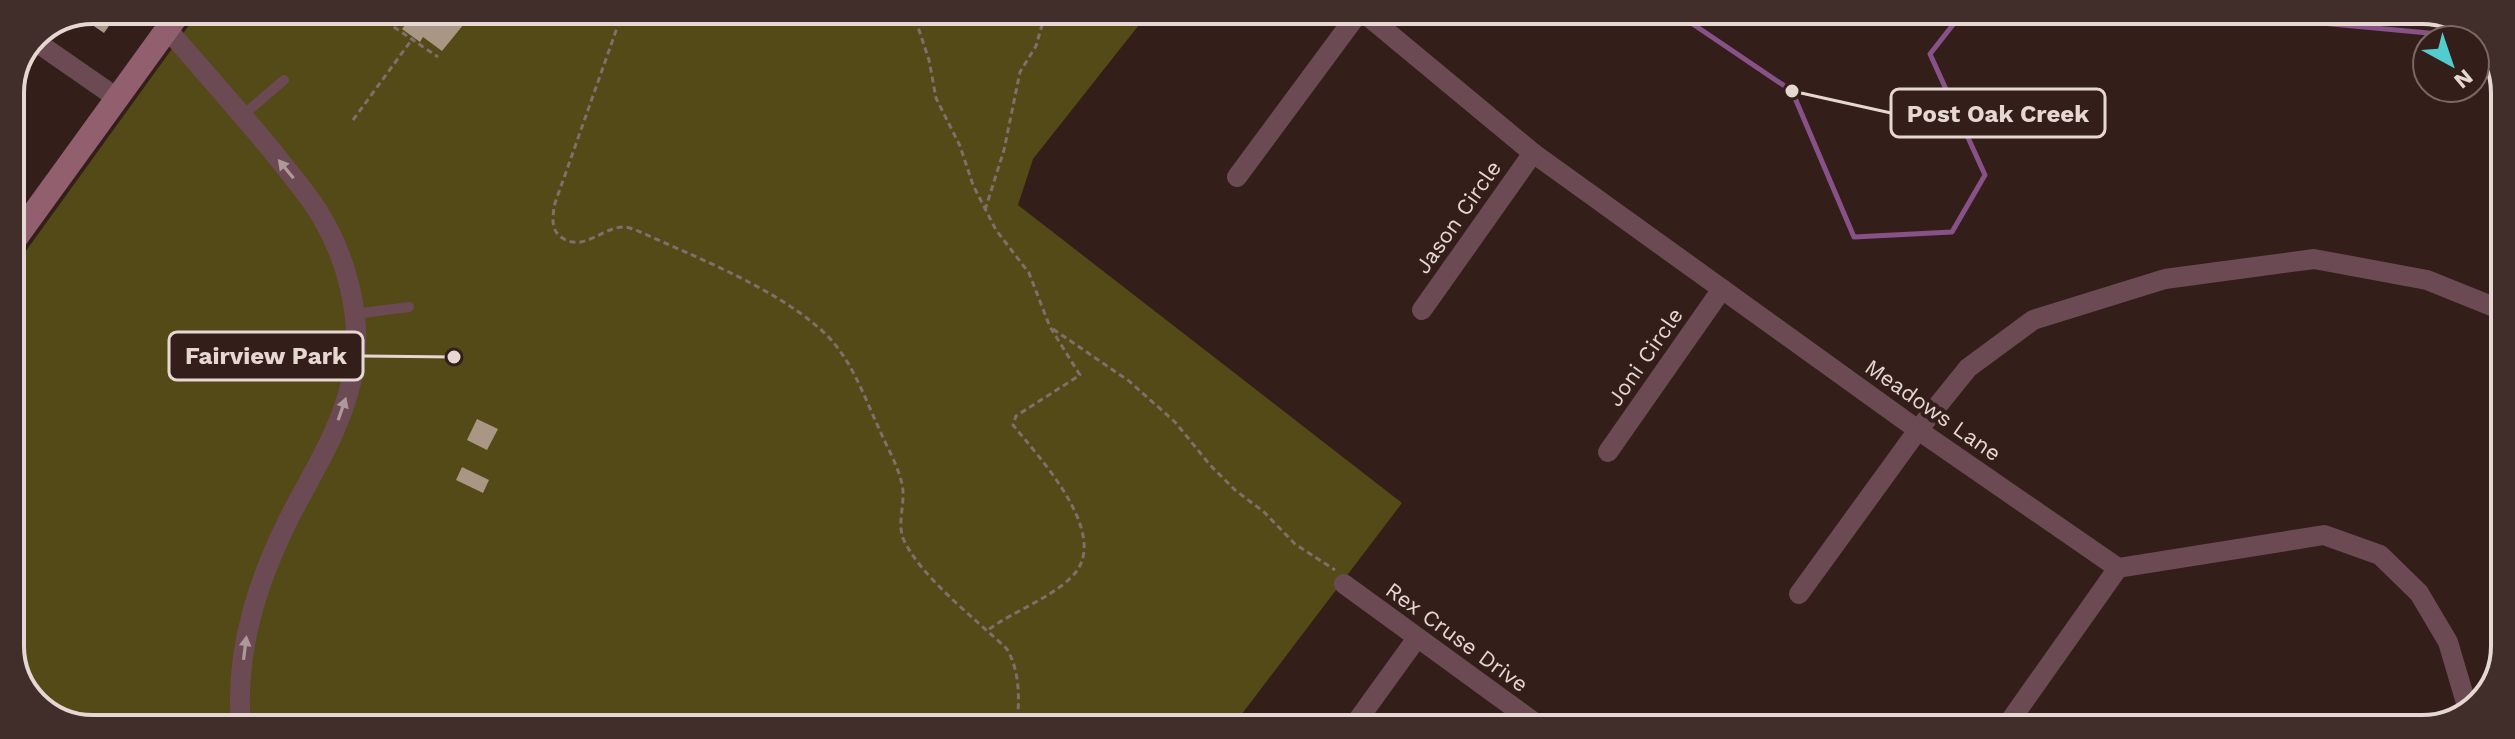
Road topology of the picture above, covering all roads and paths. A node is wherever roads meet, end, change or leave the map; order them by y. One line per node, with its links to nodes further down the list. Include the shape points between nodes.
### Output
1 (171, 24): 13 (main road)
2 (177, 24): 14 (street)
3 (390, 24): 9 (path)
4 (618, 24): 33 (path, via 554,206 557,234 581,243 623,227 636,230 730,274 820,329 851,367 893,460 902,484 901,534 909,551)
5 (916, 24): 18 (path, via 936,98)
6 (1042, 24): 18 (path, via 1020,72)
7 (1352, 24): 17 (street)
8 (1376, 24): 16 (street, Meadows Lane)
9 (413, 39): 11 (path); 15 (path)
10 (42, 46): 13 (street)
11 (438, 57)
12 (284, 80): 14 (lane)
13 (117, 98): 20 (main road)
14 (242, 116): 26 (street, one-way to 14, via 352,294 322,217)
15 (353, 120)
16 (1533, 153): 22 (street, Meadows Lane); 25 (street, Jason Circle)
17 (1237, 177)
18 (985, 210): 27 (path, via 1029,273)
19 (24, 212): 20 (lane)
20 (31, 217): 21 (main road)
21 (24, 227)
22 (1722, 289): 28 (street, Meadows Lane); 29 (street, Joni Circle)
23 (2491, 306): 28 (street, via 2427,280 2314,259 2165,279 2033,320 1968,368)
24 (409, 307): 26 (lane)
25 (1422, 310)
26 (354, 314): 36 (street, one-way to 26, via 251,613 262,575 343,406 354,368)
27 (1050, 327): 31 (path, via 1129,381 1175,422 1235,490 1295,544 1335,570); 33 (path, via 1080,375 1016,416 1013,425 1069,496 1080,525 1081,562 1063,583)
28 (1918, 430): 30 (street, Meadows Lane); 32 (street)
29 (1608, 452)
30 (2118, 568): 35 (street, via 2324,535 2380,555 2419,593 2448,642); 40 (street)
31 (1344, 584): 34 (street, Rex Cruse Drive)
32 (1799, 594)
33 (988, 630): 37 (path, via 1014,662)
34 (1417, 638): 38 (street); 39 (street, Rex Cruse Drive)
35 (2465, 700)
36 (241, 715)
37 (1018, 715)
38 (1361, 715)
39 (1524, 715)
40 (2014, 715)

